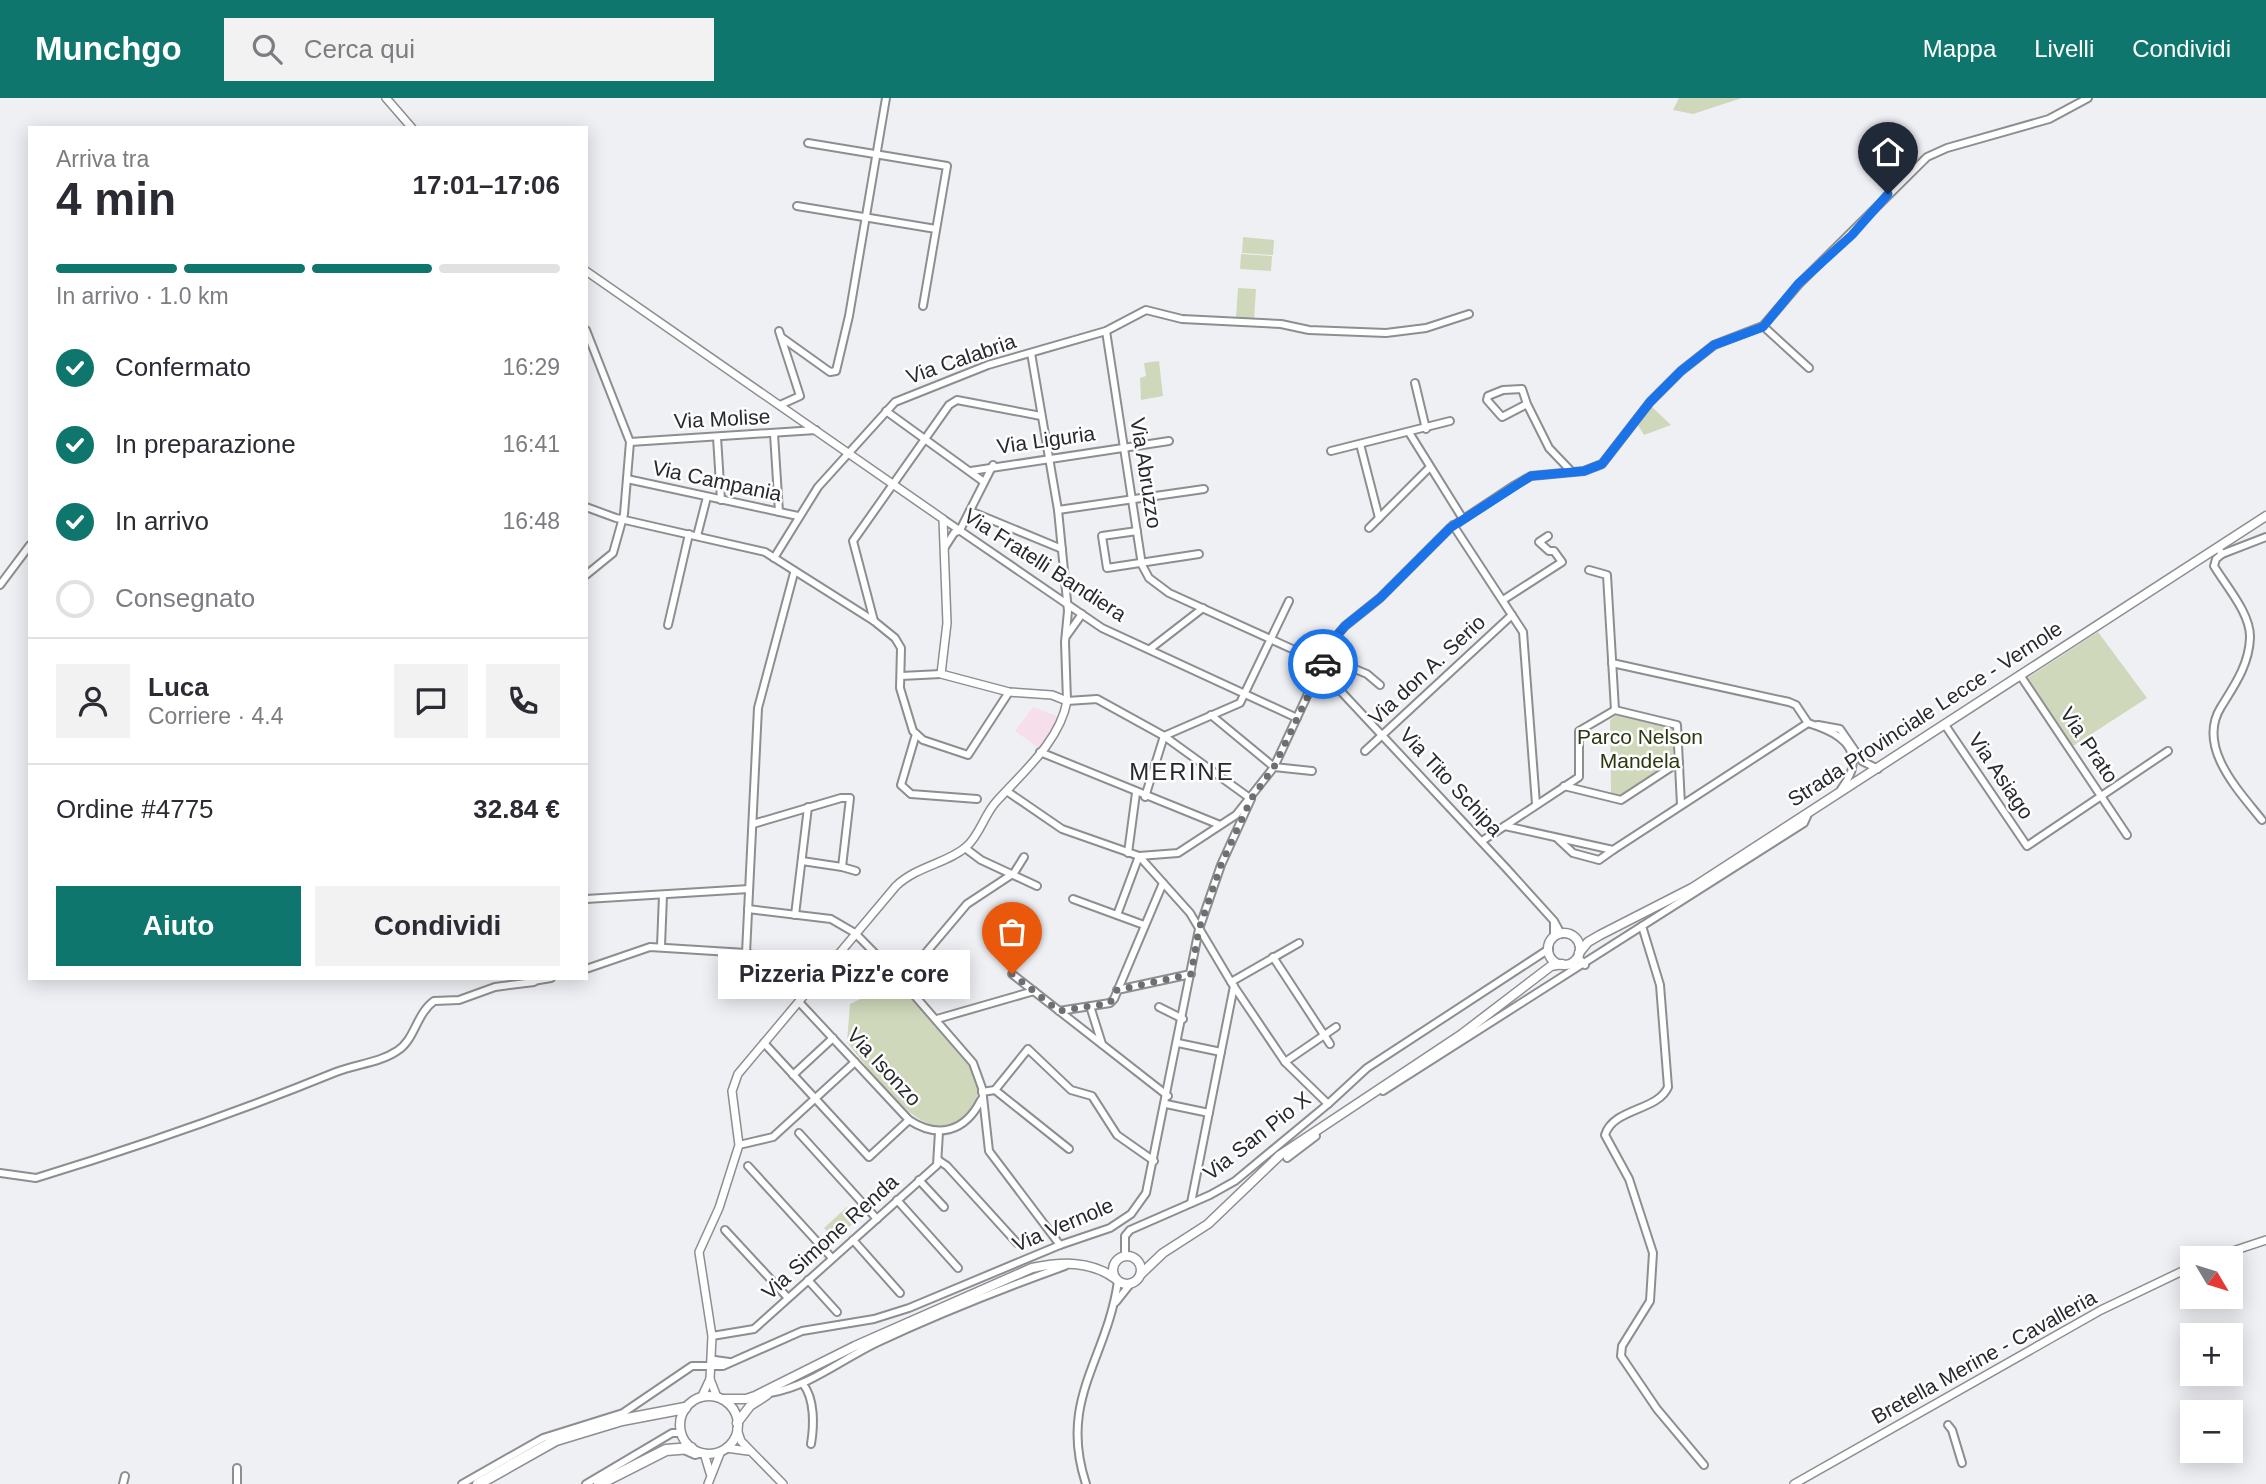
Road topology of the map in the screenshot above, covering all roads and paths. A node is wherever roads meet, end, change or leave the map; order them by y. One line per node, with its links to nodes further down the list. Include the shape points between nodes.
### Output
1 (386, 98): 4 (street)
2 (886, 98): 6 (street)
3 (2088, 98): 13 (street, via 2049,120 1927,157 1798,284)
4 (410, 126)
5 (808, 143): 6 (street)
6 (876, 153): 8 (street); 9 (street, via 947,166)
7 (797, 206): 8 (street)
8 (866, 216): 9 (street); 20 (street, via 836,371 830,372 780,334 800,396)
9 (936, 229): 11 (street)
10 (588, 272): 20 (street, Via Fratelli Bandiera)
11 (923, 306)
12 (1469, 314): 14 (street, Via Calabria, via 1426,328 1386,333 1182,319 1146,310)
13 (1763, 327): 17 (street); 39 (street, via 1714,345 1697,357 1650,402 1602,464 1584,471)
14 (1106, 331): 16 (street, Via Calabria); 33 (street, Via Abruzzo)
15 (588, 335): 31 (street)
16 (1031, 353): 21 (street, Via Calabria, via 927,388); 22 (street)
17 (1809, 368)
18 (1415, 383): 24 (street)
19 (1527, 404): 19 (street, via 1502,417 1487,400 1515,388 1522,389); 39 (street, via 1549,448)
20 (780, 405): 25 (street, Via Fratelli Bandiera)
21 (886, 411): 29 (street); 35 (street, Via Calabria)
22 (1041, 416): 29 (street, via 954,401); 36 (street)
23 (1450, 421): 24 (street)
24 (1426, 429): 27 (street)
25 (816, 430): 26 (street, Via Molise); 35 (street, Via Fratelli Bandiera)
26 (774, 434): 28 (street, Via Molise); 51 (street)
27 (1410, 434): 32 (street); 38 (street)
28 (717, 437): 31 (street, Via Molise); 46 (street)
29 (924, 439): 40 (street); 43 (street)
30 (1169, 441): 33 (street, Via Liguria)
31 (630, 442): 41 (street)
32 (1360, 444): 34 (street); 55 (street)
33 (1125, 446): 36 (street, Via Liguria); 47 (street, Via Abruzzo)
34 (1331, 451)
35 (848, 452): 43 (street, Via Fratelli Bandiera); 52 (street, Via Calabria)
36 (1048, 458): 37 (street, Via Liguria); 49 (street)
37 (993, 466): 40 (street, Via Liguria); 42 (street)
38 (1430, 467): 55 (street); 57 (street)
39 (1570, 470): 57 (street, via 1531,476)
40 (971, 471): 42 (street)
41 (628, 479): 45 (street, Via Campania); 54 (street)
42 (984, 482): 50 (street)
43 (892, 485): 56 (street, Via Fratelli Bandiera); 82 (street, via 853,541)
44 (1204, 489): 47 (street)
45 (707, 497): 46 (street, Via Campania); 62 (street)
46 (721, 500): 51 (street, Via Campania)
47 (1133, 500): 49 (street); 61 (street, Via Abruzzo)
48 (588, 508): 54 (street)
49 (1058, 510): 67 (street)
50 (970, 511): 60 (street); 67 (street)
51 (779, 512): 52 (street, Via Campania)
52 (798, 516): 70 (street, Via Calabria)
53 (2266, 516): 68 (main road, Strada Provinciale Lecce - Vernole)
54 (623, 518): 62 (street); 74 (street, via 613,553)
55 (1379, 518): 59 (street)
56 (943, 519): 60 (street, Via Fratelli Bandiera); 65 (street)
57 (1463, 519): 58 (street)
58 (1453, 525): 76 (street); 87 (street, via 1345,626)
59 (1369, 528)
60 (960, 530): 65 (street); 78 (street, Via Fratelli Bandiera)
61 (1137, 531): 71 (street, Via Abruzzo); 71 (street, via 1102,536 1107,568)
62 (693, 535): 70 (street); 83 (street)
63 (1548, 536): 76 (street, via 1539,542 1562,562)
64 (2266, 537): 68 (street)
65 (945, 547): 89 (street, via 947,623)
66 (28, 548): 75 (street)
67 (1062, 549): 78 (street)
68 (2220, 551): 90 (main road, Strada Provinciale Lecce - Vernole); 126 (street, via 2214,566 2247,623 2250,638 2237,686 2215,718 2219,764)
69 (1199, 554): 71 (street)
70 (774, 558): 73 (street)
71 (1141, 563): 79 (street, via 1162,589)
72 (1588, 570): 88 (street, via 1607,575)
73 (794, 573): 82 (street); 127 (street, via 758,708)
74 (588, 574)
75 (0, 585)
76 (1503, 600): 81 (street)
77 (1289, 601): 85 (street)
78 (1065, 603): 80 (street, Via Fratelli Bandiera); 84 (street, via 1069,618)
79 (1203, 608): 85 (street); 86 (street)
80 (1082, 614): 84 (street); 86 (street, Via Fratelli Bandiera)
81 (1513, 615): 102 (street, Via don A. Serio); 122 (street, via 1524,636)
82 (874, 621): 91 (street, via 901,648)
83 (668, 625)
84 (1066, 636): 95 (street)
85 (1270, 639): 87 (street); 94 (street)
86 (1150, 649): 94 (street, Via Fratelli Bandiera)
87 (1323, 663): 92 (street, via 1367,674); 98 (street); 102 (street, Via Tito Schipa)
88 (1612, 663): 96 (street); 99 (street, via 1789,702)
89 (941, 674): 91 (street); 93 (street)
90 (2020, 675): 100 (main road, Strada Provinciale Lecce - Vernole); 118 (street, Via Prato)
91 (901, 676): 101 (street, via 902,702)
92 (1380, 685)
93 (1009, 692): 95 (street, via 1052,695); 101 (street, via 968,755)
94 (1245, 693): 97 (street, via 1240,703); 98 (street, Via Fratelli Bandiera)
95 (1067, 701): 103 (street, via 1097,699); 106 (street)
96 (1615, 710): 108 (street, via 1677,725); 114 (street, via 1579,731 1579,777)
97 (1211, 715): 103 (street); 109 (street)
98 (1297, 718): 109 (street)
99 (1811, 724): 107 (street, via 1840,729); 110 (street, via 1841,738 1850,750); 123 (street)
100 (1945, 724): 111 (main road, Strada Provinciale Lecce - Vernole); 118 (street, Via Asiago, via 2027,846)
101 (916, 734): 120 (street, via 901,785 911,794)
102 (1384, 734): 104 (street, Via don A. Serio); 132 (street, Via Tito Schipa)
103 (1165, 736): 119 (street); 121 (street)
104 (1365, 751)
105 (2168, 751): 118 (street)
106 (1040, 752): 115 (street); 116 (street)
107 (1862, 761): 111 (street); 113 (street)
108 (1679, 762): 114 (street, via 1621,800); 123 (street)
109 (1274, 767): 112 (street); 121 (street)
110 (1853, 767): 113 (street); 117 (street)
111 (1878, 769): 113 (main road, Strada Provinciale Lecce - Vernole)
112 (1312, 771)
113 (1863, 779): 117 (main road, Strada Provinciale Lecce - Vernole)
114 (1564, 786): 122 (street)
115 (1008, 792): 133 (street); 135 (street, via 1062,829)
116 (1136, 793): 119 (street); 135 (street)
117 (1838, 794): 125 (main road, Strada Provinciale Lecce - Vernole)
118 (2102, 796): 130 (street, Via Prato)
119 (1145, 797): 128 (street)
120 (977, 799)
121 (1251, 799): 128 (street); 153 (street, Via Vernole)
122 (1536, 804): 129 (street)
123 (1681, 805): 134 (street)
124 (808, 807): 127 (street); 138 (street); 139 (street, via 850,798)
125 (1808, 814): 152 (street, via 1804,822); 156 (main road, Strada Provinciale Lecce - Vernole, via 1692,888)
126 (2262, 820)
127 (753, 824): 144 (street)
128 (1220, 825): 136 (street, via 1178,853)
129 (1504, 826): 131 (street); 132 (street)
130 (2127, 835)
131 (1557, 838): 134 (street); 134 (street, via 1573,853 1599,860)
132 (1482, 841): 155 (street, Via Tito Schipa, via 1554,921)
133 (965, 848): 141 (street); 154 (street, via 903,879)
134 (1613, 850)
135 (1128, 853): 136 (street)
136 (1139, 856): 142 (street); 150 (street)
137 (1024, 857): 141 (street)
138 (802, 862): 139 (street); 149 (street)
139 (842, 867): 140 (street)
140 (856, 871)
141 (1014, 873): 143 (street); 173 (street, via 967,904)
142 (1163, 883): 151 (street); 153 (street)
143 (1037, 886)
144 (749, 889): 145 (street); 148 (street)
145 (663, 895): 146 (street); 159 (street)
146 (588, 899)
147 (1073, 900): 150 (street)
148 (748, 909): 149 (street); 161 (street)
149 (795, 915): 154 (street, via 831,919)
150 (1117, 915): 151 (street)
151 (1144, 925): 175 (street)
152 (1642, 926): 165 (street); 259 (street, via 1660,985 1668,1084 1663,1095 1609,1126 1605,1135 1629,1180 1653,1253 1650,1301 1622,1346 1621,1356)
153 (1200, 927): 168 (street, Via Vernole); 174 (street, Via San Pio X)
154 (855, 933): 169 (street); 173 (street)
155 (1558, 935): 157 (main road, Strada Provinciale Lecce - Vernole); 160 (main road, Strada Provinciale Lecce - Vernole)
156 (1600, 935): 157 (main road, Strada Provinciale Lecce - Vernole); 162 (main road, Strada Provinciale Lecce - Vernole)
157 (1575, 938): 162 (main road)
158 (1298, 943): 163 (street)
159 (661, 946): 161 (street); 166 (street)
160 (1550, 952): 164 (main road); 171 (main road, Strada Provinciale Lecce - Vernole); 199 (street, via 1367,1068)
161 (746, 953): 169 (street)
162 (1578, 955): 164 (main road, Strada Provinciale Lecce - Vernole); 165 (street)
163 (1273, 957): 174 (street); 184 (street)
164 (1564, 964): 170 (street); 171 (main road, Strada Provinciale Lecce - Vernole)
165 (1585, 965): 170 (street)
166 (588, 968)
167 (1012, 974): 176 (street)
168 (1191, 974): 175 (street); 182 (street, Via Vernole)
169 (820, 976): 177 (street)
170 (1567, 976): 206 (street, via 1345,1115)
171 (1537, 977): 222 (main road, Strada Provinciale Lecce - Vernole, via 1462,1034 1280,1155 1208,1224)
172 (533, 980): 210 (street, via 459,1000 434,1001 422,1011 405,1045 393,1054 279,1096 36,1178)
173 (902, 981): 181 (street)
174 (1232, 984): 190 (street); 192 (street, Via San Pio X)
175 (1117, 990): 178 (street, via 1110,1003)
176 (1034, 991): 180 (street); 181 (street)
177 (799, 1002): 185 (street, Via Isonzo); 186 (street)
178 (1090, 1006): 180 (street); 189 (street)
179 (1159, 1007): 182 (street)
180 (1059, 1011): 189 (street)
181 (937, 1019): 195 (street, via 973,1063)
182 (1183, 1020): 187 (street, Via Vernole)
183 (1336, 1027): 184 (street)
184 (1324, 1035): 188 (street); 192 (street)
185 (833, 1038): 191 (street, Via Isonzo); 193 (street)
186 (764, 1043): 193 (street); 204 (street, via 734,1082)
187 (1178, 1043): 190 (street); 196 (street, Via Vernole)
188 (1330, 1044)
189 (1103, 1046): 196 (street)
190 (1221, 1052): 200 (street)
191 (855, 1062): 197 (street); 201 (street, Via Isonzo)
192 (1285, 1062): 199 (street, Via San Pio X)
193 (793, 1075): 197 (street)
194 (995, 1090): 195 (street); 205 (street); 208 (street, via 1028,1049 1071,1090 1092,1096 1117,1135)
195 (982, 1094): 202 (street, via 963,1125); 220 (street, via 989,1151)
196 (1168, 1096): 198 (street, Via Vernole)
197 (815, 1098): 201 (street, via 869,1157); 204 (street, via 774,1137)
198 (1166, 1104): 200 (street); 208 (street, Via Vernole)
199 (1328, 1104): 213 (street, Via San Pio X, via 1235,1181)
200 (1209, 1113): 213 (street)
201 (909, 1120): 202 (street, Via Isonzo)
202 (939, 1132): 207 (street)
203 (799, 1133): 215 (street)
204 (738, 1145): 238 (street, via 719,1208 699,1252)
205 (1069, 1149)
206 (1287, 1158)
207 (938, 1160): 211 (street, Via Simone Renda); 219 (street)
208 (1154, 1161): 220 (street, Via Vernole, via 1146,1194 1131,1214 1110,1228)
209 (748, 1166): 224 (street)
210 (0, 1173)
211 (919, 1180): 212 (street, Via Simone Renda); 214 (street)
212 (897, 1200): 215 (street, Via Simone Renda); 228 (street)
213 (1191, 1203): 223 (street, Via San Pio X, via 1125,1236)
214 (944, 1207)
215 (877, 1219): 217 (street, Via Simone Renda)
216 (725, 1230): 235 (street)
217 (853, 1240): 224 (street, Via Simone Renda); 234 (street)
218 (2266, 1240): 221 (street)
219 (1017, 1243)
220 (1060, 1245): 241 (street, Via Vernole, via 900,1311 802,1331)
221 (2244, 1247)
222 (1163, 1253): 225 (main road, Strada Provinciale Lecce - Vernole); 230 (main road, Strada Provinciale Lecce - Vernole)
223 (1125, 1255): 225 (main road); 226 (main road)
224 (832, 1258): 231 (street, Via Simone Renda)
225 (1136, 1259): 230 (main road)
226 (1115, 1261): 227 (main road); 232 (main road, via 1112,1270)
227 (1090, 1266): 232 (main road); 243 (main road, via 1032,1268 855,1346)
228 (958, 1268)
229 (2180, 1272): 272 (street, Bretella Merine - Cavalleria, via 2101,1310)
230 (1140, 1274): 233 (main road, Strada Provinciale Lecce - Vernole)
231 (808, 1280): 235 (street, Via Simone Renda); 237 (street)
232 (1117, 1280): 233 (main road); 236 (street)
233 (1131, 1283): 236 (street)
234 (900, 1293)
235 (788, 1298): 238 (street, Via Simone Renda, via 754,1329)
236 (1114, 1307): 271 (street, via 1077,1410 1077,1453)
237 (837, 1312)
238 (712, 1336): 239 (street)
239 (712, 1349): 240 (street); 242 (street)
240 (720, 1360): 241 (street); 242 (street, Via Vernole)
241 (729, 1362): 242 (street, Via Vernole)
242 (711, 1365): 244 (street); 265 (street, Via Vernole, via 691,1366 623,1413 543,1438)
243 (811, 1374): 245 (street); 246 (main road); 248 (main road, via 746,1399)
244 (710, 1379): 247 (street); 248 (street)
245 (805, 1387): 246 (street); 253 (street, via 813,1423)
246 (770, 1393): 251 (main road, via 751,1406)
247 (702, 1396): 248 (main road); 249 (main road)
248 (720, 1398): 251 (main road, via 731,1406)
249 (685, 1408): 252 (main road); 266 (main road, via 622,1420 556,1440)
250 (1948, 1425): 258 (street)
251 (737, 1426): 255 (main road); 257 (street, via 741,1441)
252 (681, 1433): 254 (main road); 267 (street, via 672,1433)
253 (811, 1444)
254 (691, 1448): 256 (main road); 268 (main road, via 666,1450)
255 (723, 1449): 256 (main road); 257 (street, via 744,1449); 262 (street)
256 (703, 1453): 262 (street); 269 (street, via 666,1453)
257 (755, 1455): 270 (street)
258 (1962, 1463)
259 (1704, 1465)
260 (237, 1468): 264 (street)
261 (125, 1476): 263 (street)
262 (709, 1480)
263 (123, 1484)
264 (237, 1484)
265 (461, 1484)
266 (478, 1484)
267 (586, 1484)
268 (599, 1484)
269 (608, 1484)
270 (783, 1484)
271 (1086, 1484)
272 (1794, 1484)

